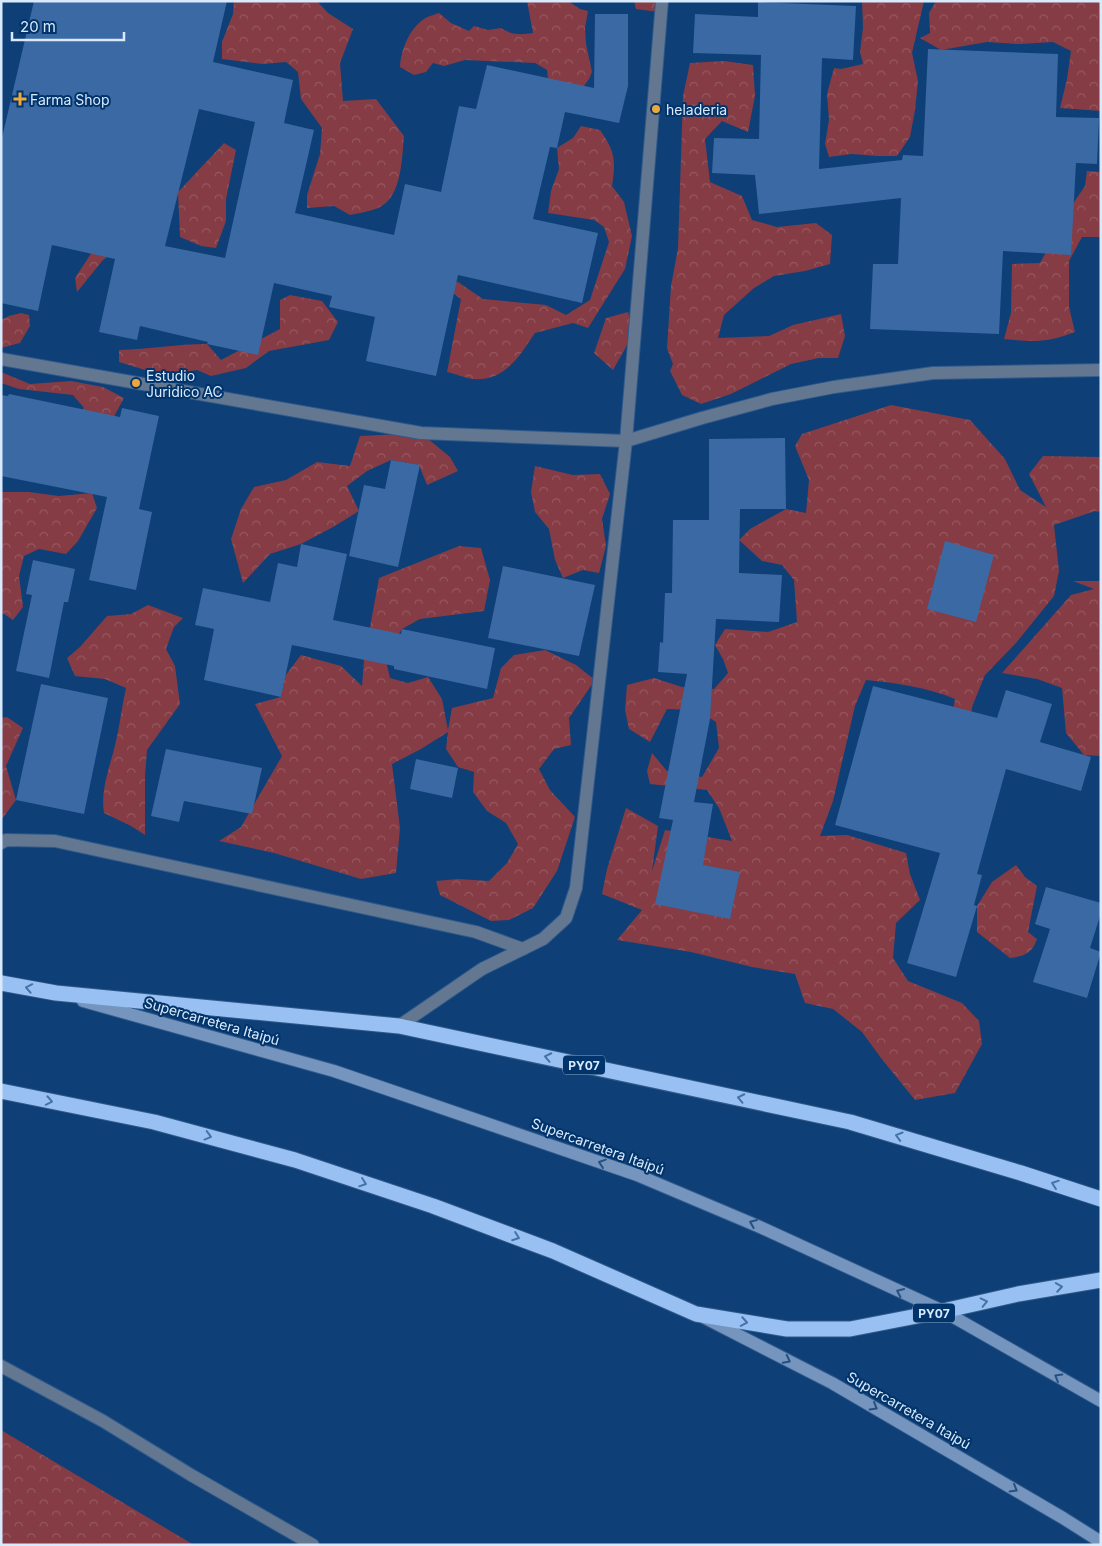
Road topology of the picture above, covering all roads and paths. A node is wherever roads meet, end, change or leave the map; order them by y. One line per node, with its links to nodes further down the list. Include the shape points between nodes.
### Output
1 (662, 1): 4 (street)
2 (1, 359): 4 (street, via 421,433)
3 (1101, 370): 4 (street, via 953,372 834,387 772,399)
4 (626, 441): 6 (street, via 576,888 566,918 542,939)
5 (1, 843): 6 (street, via 6,840 55,840 476,932)
6 (522, 949): 9 (street, via 482,969)
7 (1, 983): 8 (highway, PY07, one-way to 7)
8 (56, 993): 9 (highway, PY07); 13 (street, Supercarretera Itaipú, one-way to 8, via 760,1226 637,1175 334,1071)
9 (399, 1026): 11 (highway, PY07, one-way to 9, via 850,1122)
10 (1, 1091): 14 (highway, PY07, one-way to 14, via 154,1122 295,1160 433,1206 553,1251)
11 (1101, 1199)
12 (1101, 1280): 13 (highway, PY07, one-way to 12)
13 (943, 1311): 14 (highway, PY07, one-way to 13, via 787,1329 850,1329); 16 (street, Supercarretera Itaipú, one-way to 13)
14 (696, 1314): 17 (street, Supercarretera Itaipú, one-way to 17, via 832,1383)
15 (1, 1366): 18 (street, via 103,1421)
16 (1101, 1401)
17 (1101, 1542)
18 (313, 1545)

